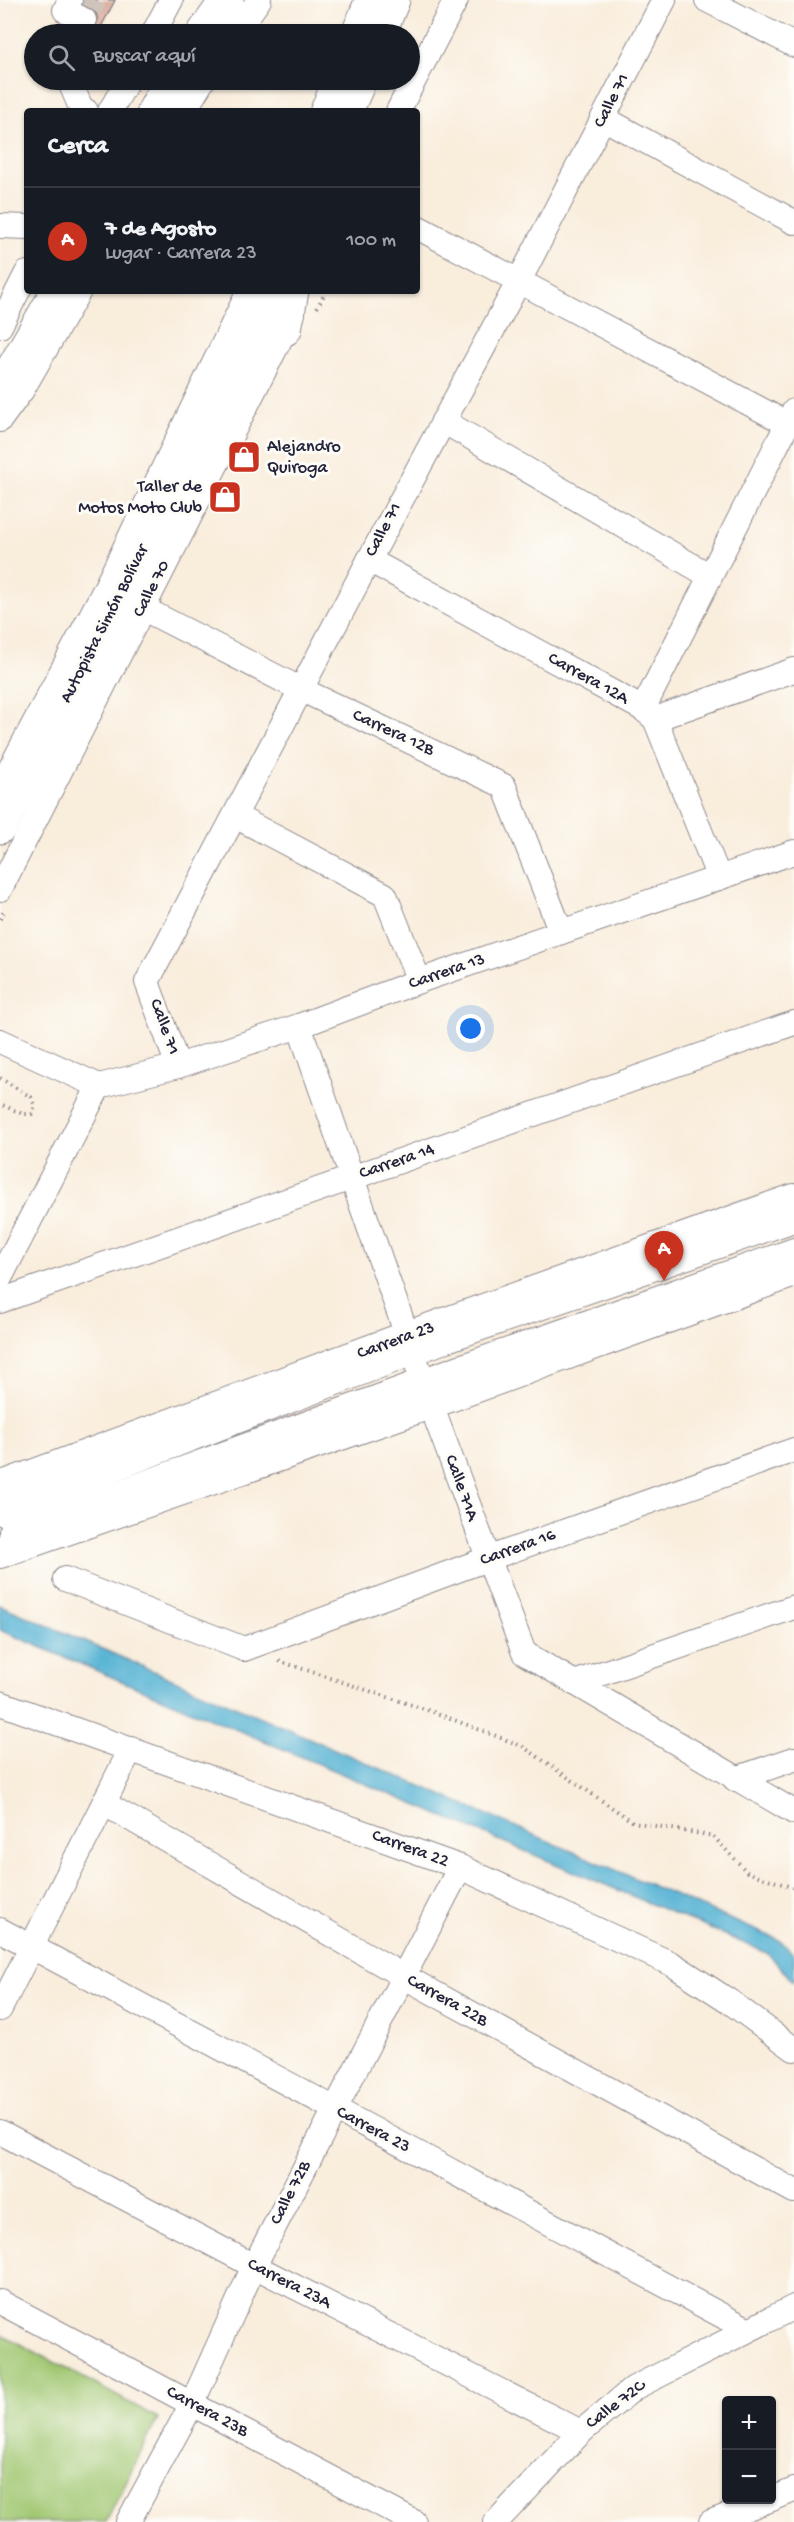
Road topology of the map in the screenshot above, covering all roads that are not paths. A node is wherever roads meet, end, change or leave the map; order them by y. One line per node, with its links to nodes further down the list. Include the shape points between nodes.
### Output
1 (171, 0): 9 (street)
2 (227, 0): 10 (highway)
3 (259, 0): 11 (street)
4 (367, 0): 12 (street)
5 (393, 0): 13 (highway)
6 (456, 0): 15 (street)
7 (664, 0): 30 (street, Calle 71)
8 (706, 0): 14 (street)
9 (158, 24)
10 (210, 24)
11 (242, 24)
12 (357, 24)
13 (382, 24)
14 (794, 45)
15 (420, 69)
16 (73, 90): 23 (street)
17 (122, 90): 24 (street)
18 (166, 90): 25 (highway)
19 (197, 90): 26 (street)
20 (330, 90): 27 (street)
21 (355, 90): 28 (highway)
22 (409, 90): 29 (street)
23 (81, 108)
24 (112, 108)
25 (156, 108)
26 (186, 108)
27 (323, 108)
28 (347, 108)
29 (400, 108)
30 (603, 118): 31 (street); 36 (street, Calle 71)
31 (794, 222)
32 (0, 226): 33 (street)
33 (24, 227)
34 (420, 229): 36 (street)
35 (24, 279): 43 (street)
36 (519, 281): 46 (street); 48 (street, Calle 71)
37 (56, 294): 45 (highway)
38 (77, 294): 47 (street, via 22,390)
39 (248, 294): 55 (street, via 105,589)
40 (271, 294): 57 (highway, Autopista Simón Bolívar)
41 (291, 294): 44 (highway)
42 (303, 294): 44 (street, Calle 70)
43 (0, 326)
44 (285, 329): 51 (street, Calle 70)
45 (0, 391)
46 (791, 417): 50 (street)
47 (0, 420)
48 (443, 422): 49 (street, Calle 71); 50 (street)
49 (369, 560): 53 (street, Calle 71); 54 (street, Carrera 12A)
50 (710, 576): 54 (street)
51 (142, 608): 53 (street, Carrera 12B); 60 (street, Calle 70)
52 (794, 670): 54 (street)
53 (300, 689): 56 (street, Calle 71); 61 (street, Carrera 12B, via 504,786)
54 (649, 714): 59 (street)
55 (0, 788)
56 (235, 816): 62 (street, via 385,895); 66 (street, Calle 71, via 147,982)
57 (0, 827)
58 (794, 852): 59 (street, Carrera 13)
59 (719, 878): 61 (street, Carrera 13)
60 (0, 889)
61 (561, 932): 62 (street, Carrera 13)
62 (419, 981): 64 (street, Carrera 13)
63 (794, 1023): 68 (street, Carrera 14)
64 (298, 1026): 66 (street, Carrera 13); 68 (street, Calle 71A)
65 (0, 1041): 67 (street)
66 (178, 1066): 67 (street, Carrera 13)
67 (99, 1086): 73 (street)
68 (351, 1178): 74 (street, Carrera 14); 75 (street, Calle 71A)
69 (794, 1200): 75 (main road, Carrera 23)
70 (794, 1220): 75 (street)
71 (794, 1250): 76 (street)
72 (794, 1271): 76 (main road)
73 (0, 1278)
74 (0, 1301)
75 (410, 1345): 76 (street, Calle 71A); 78 (main road, Carrera 23); 79 (street)
76 (427, 1392): 80 (street); 81 (main road); 82 (street, Calle 71A)
77 (794, 1450): 82 (street, Carrera 16)
78 (0, 1488)
79 (0, 1513)
80 (0, 1536)
81 (0, 1552)
82 (487, 1559): 83 (street, Carrera 16, via 244,1649); 85 (street, Calle 71A, via 524,1653)
83 (65, 1579)
84 (794, 1607): 85 (street)
85 (574, 1683): 89 (street, Calle 71A)
86 (0, 1703): 87 (street, Carrera 22)
87 (131, 1749): 90 (street); 92 (street, Carrera 22)
88 (794, 1759): 89 (street)
89 (735, 1779): 91 (street, Calle 71A)
90 (105, 1804): 94 (street); 95 (street, Carrera 22B)
91 (794, 1812)
92 (459, 1867): 95 (street, Calle 72B); 97 (street, Carrera 22, via 672,1964)
93 (0, 1930): 94 (street, Carrera 23)
94 (32, 1947): 96 (street); 98 (street, Carrera 23)
95 (403, 1976): 98 (street, Calle 72B); 100 (street, Carrera 22B)
96 (0, 2008)
97 (794, 2049)
98 (335, 2110): 101 (street, Calle 72B); 104 (street, Carrera 23)
99 (0, 2132): 101 (street, Carrera 23A)
100 (794, 2191)
101 (254, 2266): 105 (street, Calle 72B); 106 (street, Carrera 23A)
102 (0, 2302): 105 (street, Carrera 23B)
103 (794, 2307): 104 (street, Calle 72C)
104 (747, 2329): 106 (street, Calle 72C, via 634,2388)
105 (192, 2404): 110 (street, Calle 72B); 111 (street, Carrera 23B)
106 (581, 2432): 112 (street, Calle 72C)
107 (794, 2490): 108 (street)
108 (776, 2497)
109 (757, 2504): 113 (street)
110 (128, 2522)
111 (414, 2522)
112 (496, 2522)
113 (711, 2522)

